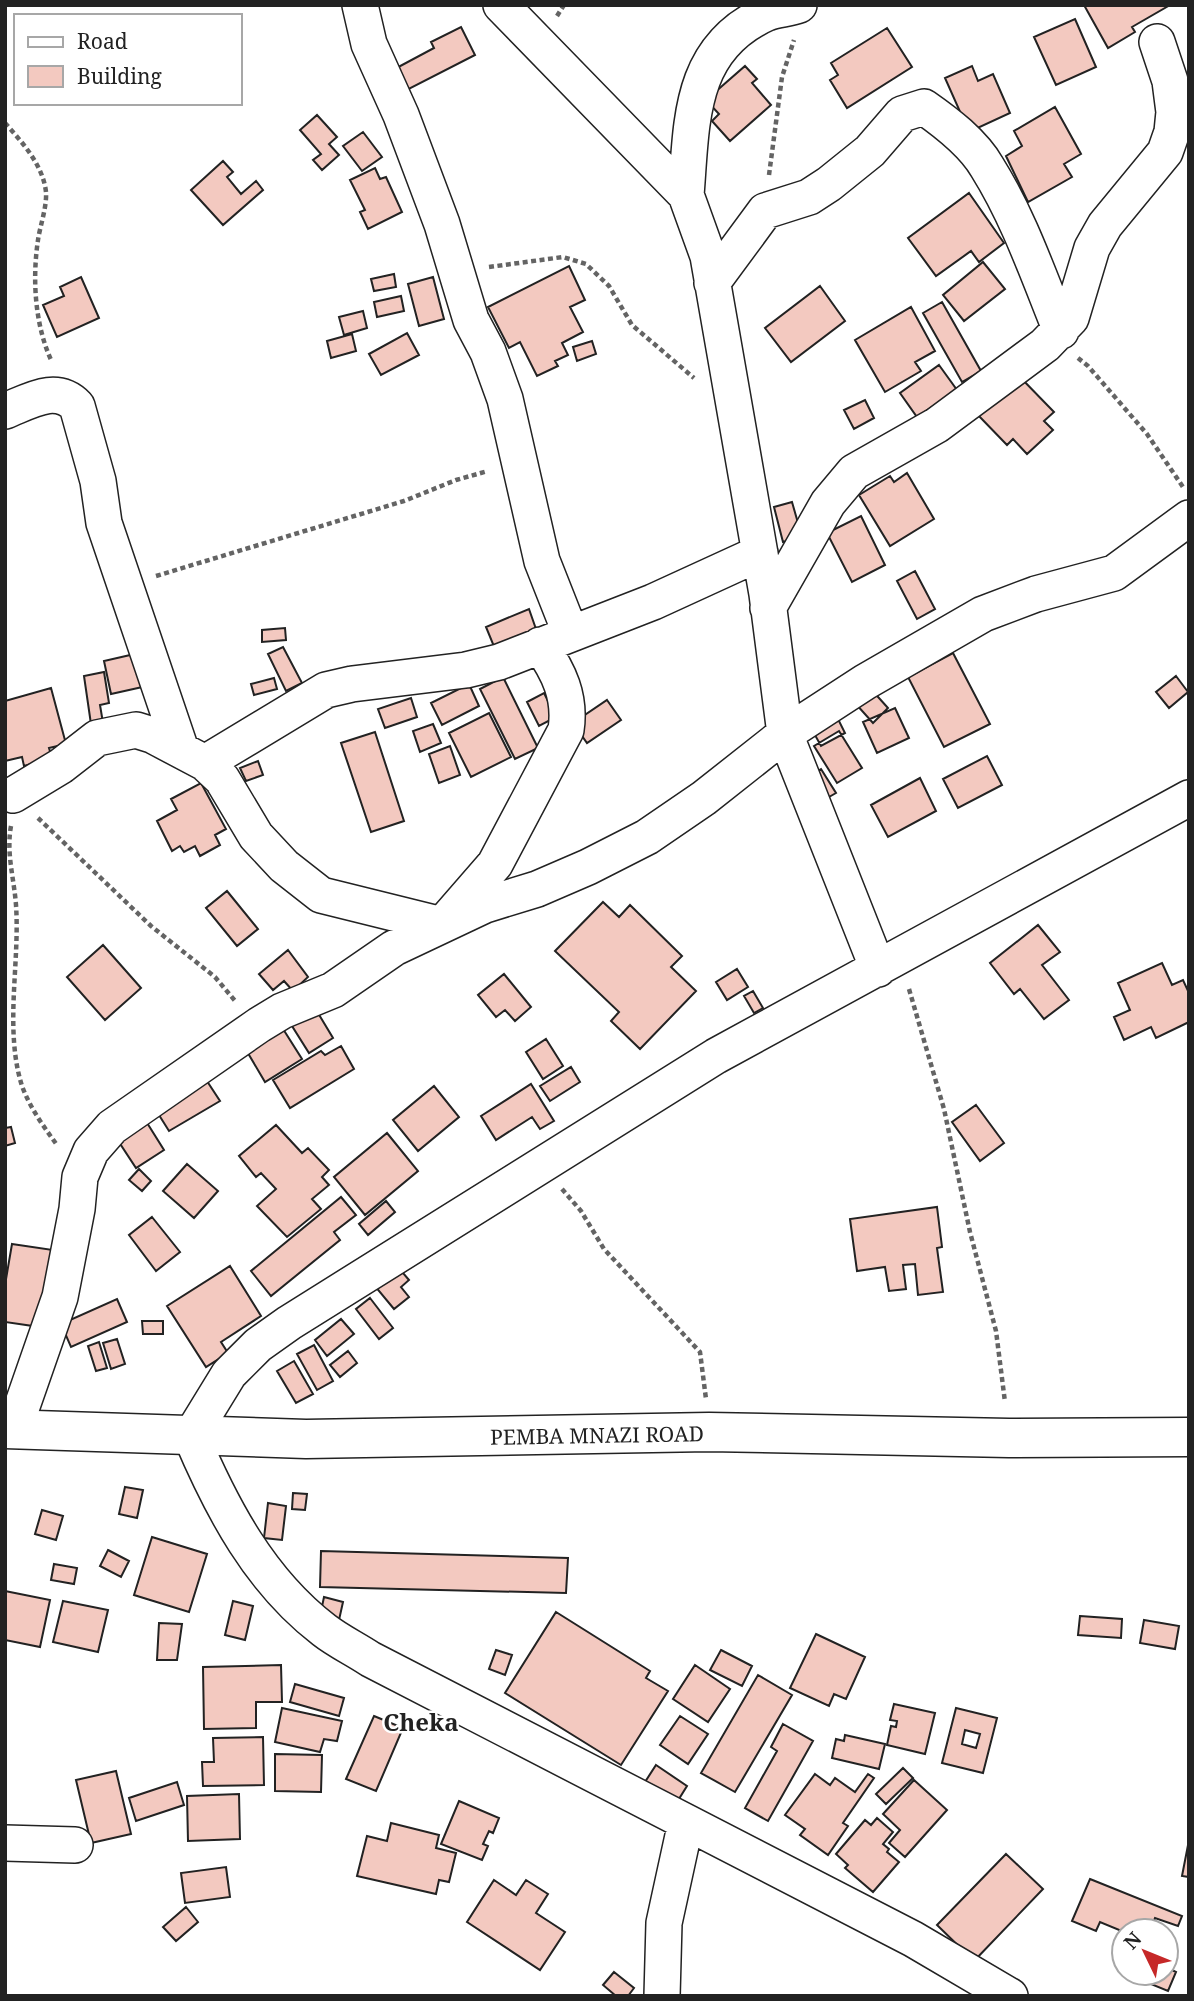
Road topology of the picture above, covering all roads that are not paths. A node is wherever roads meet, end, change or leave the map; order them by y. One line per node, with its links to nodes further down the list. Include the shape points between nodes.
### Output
1 (360, 5): 12 (street, via 369,44 401,115 471,320 505,399)
2 (500, 5): 5 (street)
3 (798, 20): 5 (street, via 768,13 719,50 705,71 691,124)
4 (1157, 42): 7 (street, via 1174,112 1165,152 1105,225 1084,266 1071,318)
5 (686, 195): 6 (street, via 708,256)
6 (712, 283): 7 (street, via 765,211 809,197 829,184 870,150 902,114 924,107 987,166 1009,208); 10 (street)
7 (1053, 338): 11 (street, via 937,425 854,472 828,503)
8 (5, 411): 14 (street, via 59,394 77,406 98,481 104,523)
9 (1189, 518): 13 (street, via 1114,573 983,614)
10 (760, 553): 11 (street); 12 (street, via 653,602)
11 (768, 608): 13 (street)
12 (555, 639): 14 (street, via 466,670 326,690); 17 (street, via 556,669 569,711 566,730 495,864)
13 (785, 734): 17 (street, via 647,837 537,890 485,905); 18 (street)
14 (192, 755): 16 (street, via 136,730 97,738); 17 (street, via 222,779 256,836 321,895)
15 (1189, 798): 18 (street)
16 (14, 800)
17 (442, 925): 19 (street, via 394,948 333,990 259,1025 112,1127 91,1151 80,1177 60,1297)
18 (886, 965): 20 (street, via 716,1056 289,1323 229,1374)
19 (10, 1429): 20 (main road, PEMBA MNAZI ROAD)
20 (191, 1436): 21 (main road, PEMBA MNAZI ROAD, via 306,1439 709,1432); 22 (street, via 220,1502 258,1561 298,1608 326,1632)
21 (1189, 1437)
22 (686, 1822): 25 (street, via 664,1923); 26 (street, via 913,1939)
23 (5, 1843): 24 (street)
24 (75, 1845)
25 (662, 1996)
26 (1010, 1996)

